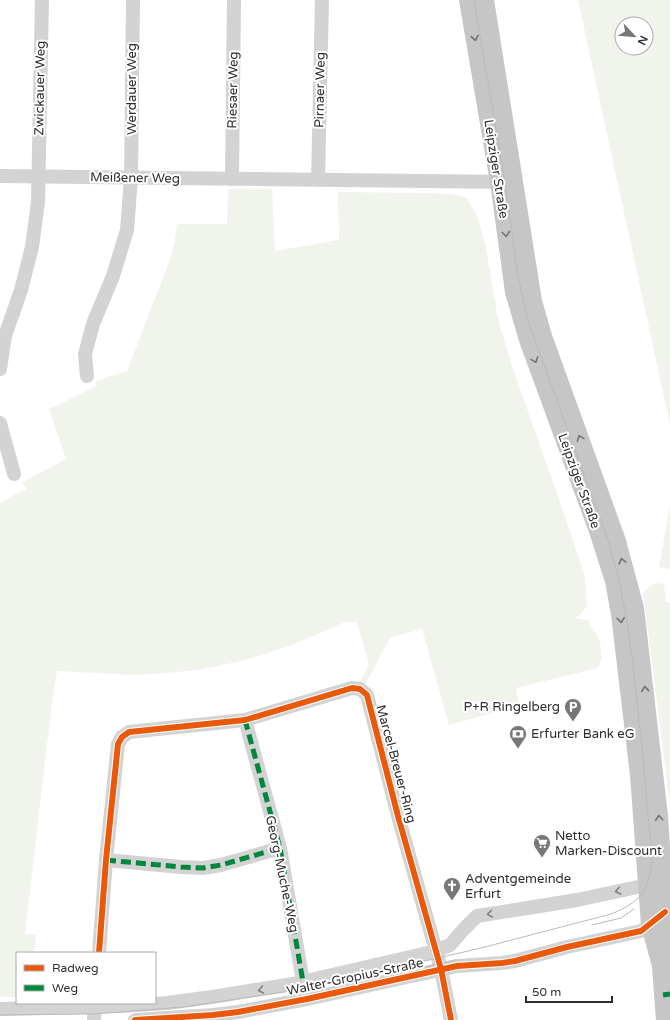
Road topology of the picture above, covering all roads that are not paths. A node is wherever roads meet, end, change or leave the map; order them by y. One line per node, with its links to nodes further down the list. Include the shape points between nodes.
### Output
1 (42, 0): 8 (street, Zwickauer Weg)
2 (133, 0): 9 (street, Werdauer Weg)
3 (234, 0): 10 (street, Riesaer Weg)
4 (322, 0): 11 (street, Pirnaer Weg)
5 (468, 0): 12 (main road, Leipziger Straße, one-way to 12)
6 (485, 0): 12 (main road, Leipziger Straße, via 498,83)
7 (0, 176): 8 (street, Meißener Weg)
8 (38, 177): 9 (street, Meißener Weg); 13 (street, Zwickauer Weg, via 38,202 32,247 5,336)
9 (131, 178): 10 (street, Meißener Weg); 14 (street, Werdauer Weg, via 127,230 113,276 93,324 85,354)
10 (232, 179): 11 (street, Meißener Weg, via 269,180 278,186 299,186)
11 (314, 180): 12 (street, Meißener Weg)
12 (507, 182): 20 (main road, Leipziger Straße, one-way to 20, via 514,292 526,333 614,582 638,769); 21 (main road, Leipziger Straße, one-way to 12, via 659,816 635,608 617,541 543,336)
13 (0, 369)
14 (87, 376)
15 (0, 423): 16 (street)
16 (14, 474)
17 (245, 720): 18 (street, Georg-Muche-Weg); 19 (street, Marcel-Breuer-Ring, via 129,732 122,737 118,744); 23 (street, Marcel-Breuer-Ring, via 352,688 360,689 367,694)
18 (280, 848): 19 (street, via 203,868); 27 (street, Georg-Muche-Weg)
19 (106, 860): 24 (street, Marcel-Breuer-Ring)
20 (647, 885): 21 (street, via 652,887); 22 (main road, Leipziger Straße); 23 (street, Walter-Gropius-Straße, one-way to 23, via 577,900 476,916 450,945)
21 (665, 905): 22 (street, Walter-Gropius-Straße); 25 (main road, Leipziger Straße, via 666,939)
22 (650, 925): 25 (main road, Leipziger Straße); 26 (street, Walter-Gropius-Straße, via 641,931 515,961)
23 (436, 951): 26 (street, Marcel-Breuer-Ring); 27 (street, Walter-Gropius-Straße)
24 (99, 952)
25 (662, 966): 34 (main road, Leipziger Straße)
26 (441, 969): 32 (street, Walter-Gropius-Straße, via 307,1000 238,1012); 33 (street, Marcel-Breuer-Ring)
27 (303, 982): 29 (street, Walter-Gropius-Straße, one-way to 29, via 245,993)
28 (152, 1004): 31 (street, Walter-Gropius-Straße, one-way to 31)
29 (156, 1004)
30 (0, 1009): 31 (street, Walter-Gropius-Straße)
31 (95, 1011)
32 (135, 1020)
33 (451, 1020)
34 (665, 1020)

